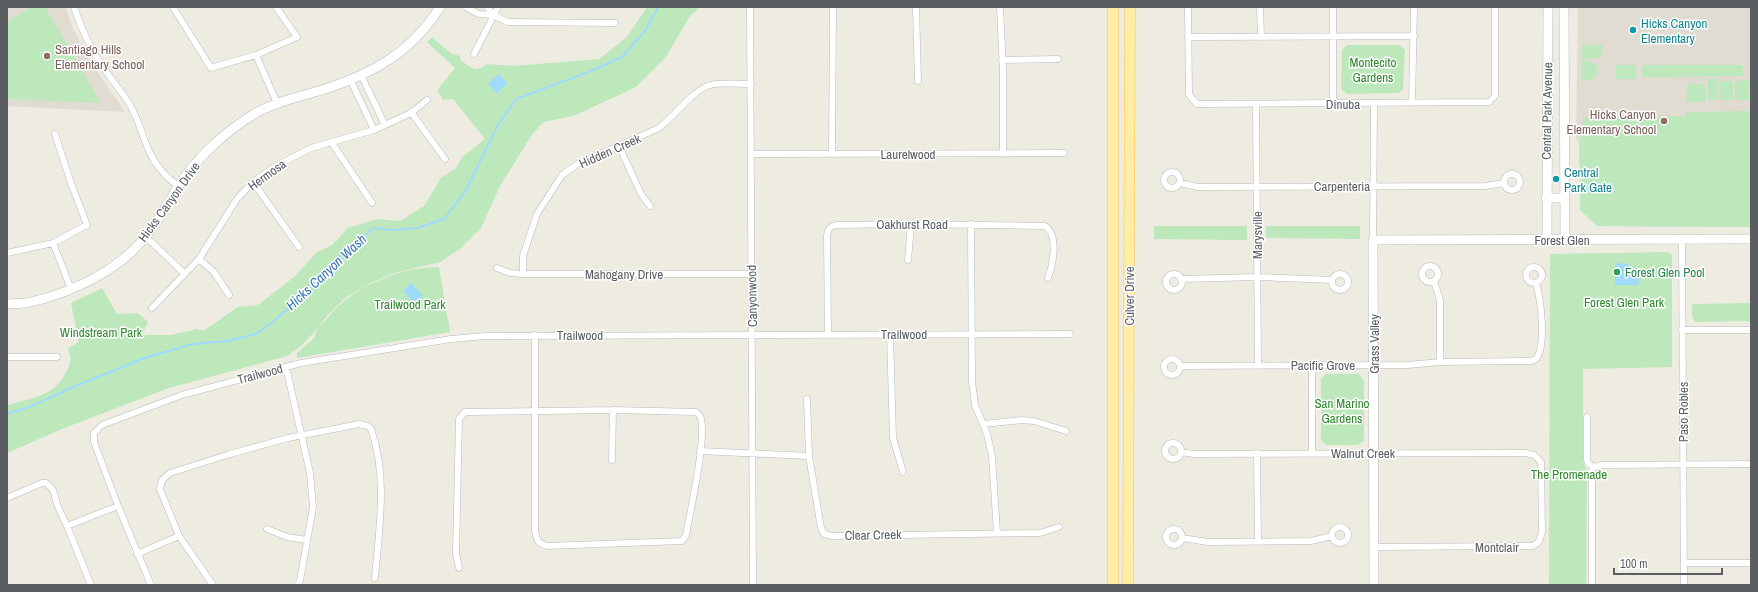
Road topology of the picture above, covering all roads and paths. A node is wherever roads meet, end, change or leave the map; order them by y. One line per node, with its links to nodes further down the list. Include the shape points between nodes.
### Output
1 (74, 7): 57 (street, via 86,37 104,69 131,106 158,167)
2 (173, 7): 28 (street, via 211,68)
3 (276, 7): 28 (street, via 297,37)
4 (440, 7): 31 (street, Hicks Canyon Drive, via 407,47 385,64)
5 (465, 7): 21 (street, via 478,14)
6 (487, 7): 21 (street)
7 (498, 7): 21 (street)
8 (750, 7): 34 (street, Canyonwood)
9 (833, 7): 51 (street)
10 (916, 7): 33 (street)
11 (1000, 7): 30 (street)
12 (1113, 7): 149 (main road, Culver Drive)
13 (1130, 7): 150 (main road, Culver Drive)
14 (1188, 7): 25 (street)
15 (1260, 7): 26 (street)
16 (1333, 7): 23 (street)
17 (1414, 7): 24 (street)
18 (1495, 7): 38 (street, Dinuba, via 1493,99 1484,103)
19 (1548, 7): 60 (street, Central Park Avenue)
20 (1564, 7): 61 (street, Central Park Avenue)
21 (494, 16): 22 (street, via 508,22); 27 (street)
22 (615, 23)
23 (1333, 36): 24 (street); 26 (street); 37 (street)
24 (1414, 36): 38 (street)
25 (1188, 37): 26 (street); 39 (street, Dinuba, via 1188,88 1189,95 1197,104)
26 (1261, 37)
27 (474, 54)
28 (256, 55): 36 (street)
29 (1058, 59): 30 (street)
30 (1002, 60): 52 (street)
31 (361, 76): 32 (street, Hicks Canyon Drive); 41 (street)
32 (351, 80): 36 (street, Hicks Canyon Drive); 42 (street)
33 (918, 81)
34 (751, 84): 48 (street, Hidden Creek, via 711,85 696,93 668,122); 50 (street, Canyonwood)
35 (427, 100): 43 (street, Hermosa)
36 (277, 103): 57 (street, Hicks Canyon Drive, via 254,114 230,131 201,157)
37 (1333, 103): 39 (street, Dinuba); 40 (street, Dinuba)
38 (1412, 103): 40 (street, Dinuba)
39 (1256, 104): 58 (street, Marysville)
40 (1374, 104): 59 (street, Grass Valley)
41 (375, 106): 42 (street); 44 (street)
42 (364, 110): 45 (street)
43 (412, 112): 44 (street, Hermosa); 53 (street)
44 (385, 125): 45 (street, Hermosa)
45 (374, 130): 47 (street, Hermosa)
46 (55, 134): 72 (street, via 87,225)
47 (332, 143): 54 (street, Hermosa, via 311,148 294,156); 62 (street)
48 (619, 146): 63 (street, via 641,194); 79 (street, Hidden Creek, via 579,163 562,174 537,214 523,256)
49 (1064, 153): 52 (street, Laurelwood)
50 (751, 154): 51 (street, Laurelwood); 80 (street, Canyonwood)
51 (832, 154): 52 (street, Laurelwood)
52 (1003, 154)
53 (445, 159)
54 (253, 182): 73 (street); 75 (street, Hermosa, via 237,199)
55 (1180, 183): 58 (street, Carpenteria, via 1198,186)
56 (1504, 183): 59 (street, Carpenteria, via 1485,186)
57 (178, 186): 66 (street, Hicks Canyon Drive)
58 (1256, 186): 59 (street, Carpenteria); 81 (street, Marysville)
59 (1374, 186): 69 (street, Grass Valley)
60 (1546, 198): 61 (street); 70 (street, Central Park Avenue)
61 (1565, 198): 67 (street, Central Park Avenue)
62 (372, 203)
63 (650, 206)
64 (910, 224): 65 (street, Oakhurst Road); 76 (street); 97 (street, Oakhurst Road, via 836,225 828,230)
65 (971, 224): 82 (street, Oakhurst Road, via 1045,226 1053,238 1052,266); 94 (street)
66 (146, 237): 78 (street); 87 (street, Hicks Canyon Drive, via 101,275)
67 (1565, 239): 70 (street, Forest Glen); 71 (street, Forest Glen)
68 (1751, 239): 71 (street, Forest Glen)
69 (1373, 240): 70 (street, Forest Glen); 102 (street, Grass Valley)
70 (1547, 240)
71 (1682, 240): 91 (street, Paso Robles)
72 (53, 243): 74 (street); 87 (street)
73 (299, 247)
74 (7, 253)
75 (199, 259): 78 (street, Hermosa); 88 (street, via 214,272)
76 (908, 260)
77 (497, 268): 79 (street, Mahogany Drive)
78 (185, 274): 90 (street, Hermosa)
79 (523, 274): 80 (street, Mahogany Drive)
80 (751, 274): 98 (street, Canyonwood)
81 (1257, 277): 83 (street); 84 (street); 105 (street, Marysville)
82 (1048, 278)
83 (1181, 279)
84 (1332, 280)
85 (1434, 281): 101 (street, via 1440,300)
86 (1536, 282): 101 (street, Pacific Grove, via 1541,318 1541,347 1537,358 1526,362)
87 (71, 289): 89 (street, Hicks Canyon Drive, via 30,302)
88 (229, 295)
89 (7, 304)
90 (152, 308)
91 (1682, 330): 92 (street); 123 (street, Paso Robles)
92 (1751, 330)
93 (890, 334): 94 (street, Trailwood); 97 (street, Trailwood); 126 (street, via 893,438)
94 (972, 334): 95 (street, Trailwood); 111 (street, via 972,381 975,405)
95 (1070, 334)
96 (535, 335): 98 (street, Trailwood); 103 (street, Trailwood, via 451,339); 108 (street)
97 (828, 335): 98 (street, Trailwood)
98 (752, 336): 118 (street, Canyonwood)
99 (7, 357): 100 (street)
100 (57, 357)
101 (1440, 362): 102 (street, Pacific Grove)
102 (1374, 365): 106 (street, Pacific Grove); 117 (street, Grass Valley)
103 (286, 366): 113 (street); 128 (street, Trailwood, via 182,395 102,425 94,432 94,442)
104 (1180, 366): 105 (street, Pacific Grove)
105 (1258, 366): 106 (street, Pacific Grove)
106 (1312, 366): 116 (street)
107 (807, 399): 120 (street, Clear Creek)
108 (535, 410): 109 (street); 114 (street, via 535,531 539,544 547,546 682,541 686,535); 142 (street, via 465,412 459,419 456,553)
109 (613, 410): 114 (street, via 696,412 700,416 702,427); 121 (street)
110 (1587, 417): 125 (street, via 1587,460)
111 (983, 424): 112 (street, via 1034,421); 132 (street, via 994,467)
112 (1066, 431)
113 (301, 435): 133 (street, via 170,473 162,480 160,489); 136 (street, via 310,473 313,507); 143 (street, via 359,424 368,426 373,434 380,467 381,498)
114 (700, 451): 118 (street)
115 (1182, 452): 119 (street, Walnut Creek)
116 (1312, 453): 117 (street, Walnut Creek); 119 (street, Walnut Creek)
117 (1374, 453): 122 (street, Walnut Creek, via 1526,453 1534,454); 138 (street, Grass Valley)
118 (753, 454): 120 (street); 148 (street, Canyonwood)
119 (1257, 454): 137 (street)
120 (809, 456): 132 (street, Clear Creek, via 824,534 832,536)
121 (612, 460)
122 (1541, 462): 138 (street, Montclair, via 1542,533 1538,543 1532,546)
123 (1683, 464): 124 (street); 125 (street); 140 (street, Paso Robles)
124 (1751, 464)
125 (1594, 467): 152 (street)
126 (903, 472)
127 (7, 498): 129 (street, via 42,483 49,486 53,490)
128 (118, 506): 129 (street); 139 (street)
129 (67, 526): 144 (street)
130 (1059, 527): 132 (street, Clear Creek, via 1040,533)
131 (267, 529): 136 (street, via 287,537)
132 (996, 533)
133 (179, 536): 139 (street); 146 (street)
134 (1332, 536): 137 (street, via 1311,541)
135 (1182, 538): 137 (street, via 1208,542)
136 (307, 540): 147 (street, via 300,581)
137 (1258, 542)
138 (1374, 547): 151 (street, Grass Valley)
139 (137, 554): 145 (street)
140 (1684, 564): 141 (street); 153 (street, Paso Robles)
141 (1751, 564)
142 (459, 568)
143 (375, 578)
144 (91, 585)
145 (151, 585)
146 (213, 585)
147 (297, 585)
148 (753, 585)
149 (1114, 585)
150 (1128, 585)
151 (1374, 585)
152 (1592, 585)
153 (1684, 585)

